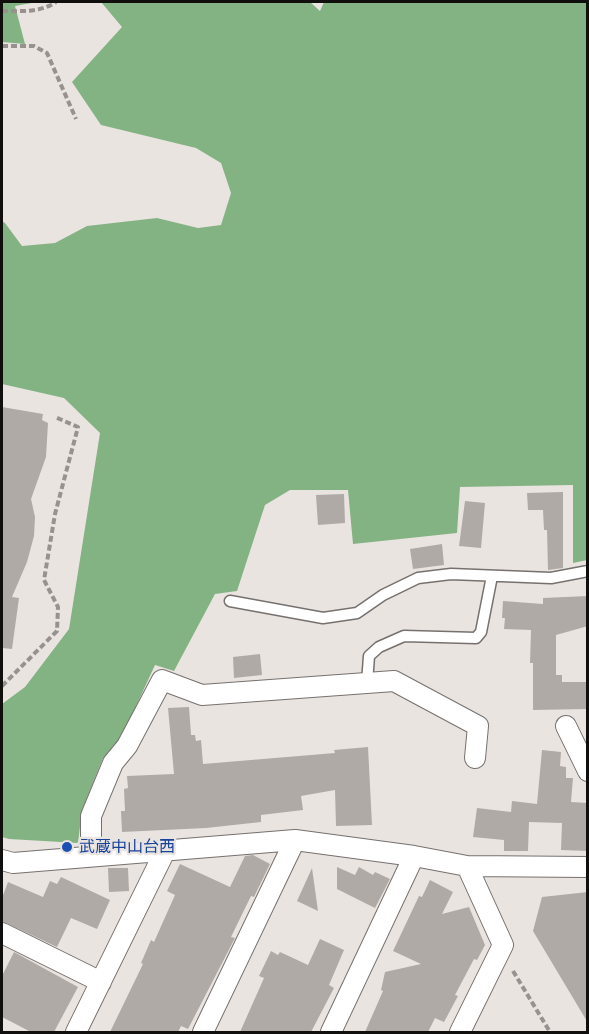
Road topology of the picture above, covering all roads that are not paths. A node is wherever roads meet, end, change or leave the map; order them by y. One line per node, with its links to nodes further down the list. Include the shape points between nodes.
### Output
1 (588, 571): 2 (lane, via 550,579)
2 (492, 576): 3 (lane, via 452,574 418,578 357,613 324,618); 4 (lane, via 481,632 476,638 404,636 369,656)
3 (230, 601)
4 (367, 683): 6 (street, via 394,681 478,726); 10 (street, via 202,696 162,680 127,746 113,763 91,816)
5 (566, 726): 7 (street)
6 (475, 758)
7 (588, 771)
8 (295, 840): 9 (street); 11 (street); 18 (street)
9 (166, 849): 10 (street); 16 (street)
10 (91, 855): 12 (street)
11 (414, 856): 13 (street); 19 (street)
12 (5, 865)
13 (467, 866): 14 (street); 20 (street, via 503,945)
14 (588, 867)
15 (2, 933): 16 (street)
16 (101, 982): 17 (street)
17 (76, 1032)
18 (203, 1032)
19 (331, 1032)
20 (460, 1032)

